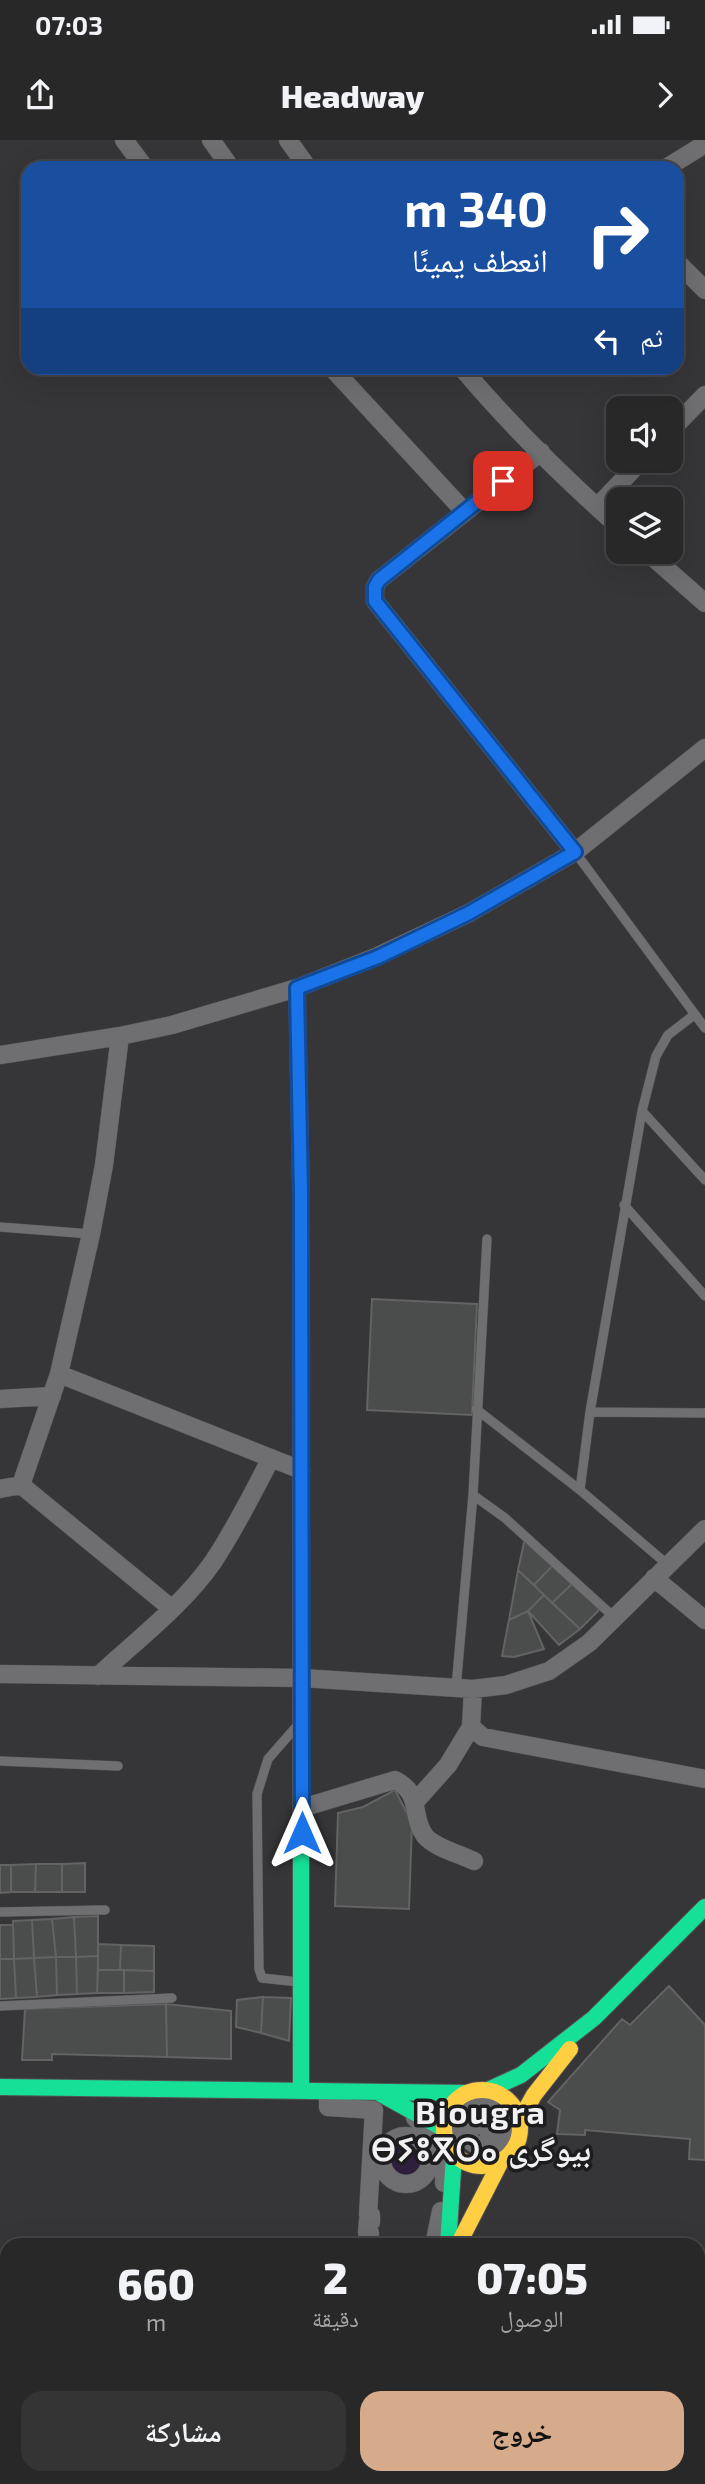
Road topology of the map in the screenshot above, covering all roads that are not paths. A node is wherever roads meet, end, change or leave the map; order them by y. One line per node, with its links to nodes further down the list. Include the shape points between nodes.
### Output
1 (124, 140): 5 (street)
2 (211, 140): 6 (street)
3 (288, 140): 7 (street)
4 (705, 144): 8 (street)
5 (140, 161)
6 (226, 161)
7 (303, 161)
8 (677, 161)
9 (684, 269): 10 (street)
10 (705, 290)
11 (338, 375): 18 (street)
12 (468, 375): 15 (street)
13 (705, 395): 14 (street)
14 (683, 418)
15 (541, 452): 17 (street); 18 (street)
16 (630, 473): 17 (street)
17 (597, 507): 19 (street)
18 (464, 511): 23 (street, via 379,580 375,601)
19 (606, 515)
20 (661, 564): 21 (street)
21 (705, 603)
22 (705, 748): 23 (street)
23 (575, 852): 24 (street, via 378,957); 25 (lane)
24 (297, 988): 27 (street); 43 (street)
25 (694, 1015): 26 (lane); 29 (lane, via 668,1035 656,1056)
26 (705, 1028)
27 (120, 1036): 28 (street); 33 (street)
28 (0, 1055)
29 (642, 1111): 30 (lane); 31 (lane)
30 (705, 1180)
31 (624, 1205): 35 (lane); 40 (lane)
32 (0, 1227): 33 (lane)
33 (91, 1234): 36 (street)
34 (487, 1239): 39 (lane)
35 (705, 1296)
36 (59, 1374): 37 (street); 42 (street)
37 (52, 1396): 38 (street); 44 (street)
38 (0, 1399)
39 (476, 1409): 46 (lane); 47 (lane)
40 (590, 1412): 41 (lane); 46 (lane)
41 (705, 1413)
42 (271, 1458): 43 (street); 51 (street, via 212,1562)
43 (301, 1470): 56 (street)
44 (22, 1485): 45 (street); 51 (street)
45 (0, 1489)
46 (580, 1490): 49 (lane)
47 (473, 1495): 52 (lane, via 505,1518); 57 (lane)
48 (705, 1529): 49 (street)
49 (668, 1565): 50 (street)
50 (654, 1578): 52 (street); 53 (street)
51 (171, 1608): 55 (street)
52 (615, 1618): 57 (street, via 549,1671 506,1685)
53 (705, 1619)
54 (0, 1674): 55 (street)
55 (98, 1676): 56 (street)
56 (302, 1678): 57 (street); 58 (street)
57 (465, 1689): 59 (street)
58 (301, 1720): 64 (street); 69 (lane, via 268,1759 257,1794 259,1969 268,1980)
59 (471, 1727): 62 (street, via 483,1737); 63 (street, via 448,1765)
60 (0, 1761): 61 (lane)
61 (118, 1766)
62 (705, 1779)
63 (415, 1802): 64 (street, via 407,1786 395,1780); 65 (street, via 423,1833 430,1841)
64 (302, 1808): 69 (street)
65 (474, 1861)
66 (705, 1907): 72 (street)
67 (106, 1910): 68 (lane)
68 (0, 1912)
69 (301, 1983): 74 (street)
70 (172, 1998): 71 (lane)
71 (0, 2006)
72 (594, 2018): 75 (street, via 521,2076); 78 (street)
73 (0, 2087): 74 (street)
74 (301, 2090): 76 (street)
75 (488, 2090): 77 (street); 78 (street, via 508,2100)
76 (376, 2091): 77 (street); 79 (street)
77 (466, 2093): 79 (street, via 449,2108)
78 (520, 2120): 81 (street, via 517,2144)
79 (444, 2129): 80 (street)
80 (454, 2155): 81 (street, via 477,2166); 84 (street)
81 (501, 2161): 85 (street)
82 (369, 2238): 83 (street, via 374,2110 328,2107 328,2096 381,2101 411,2115 428,2132 445,2176)
83 (435, 2238)
84 (448, 2238)
85 (462, 2238)

